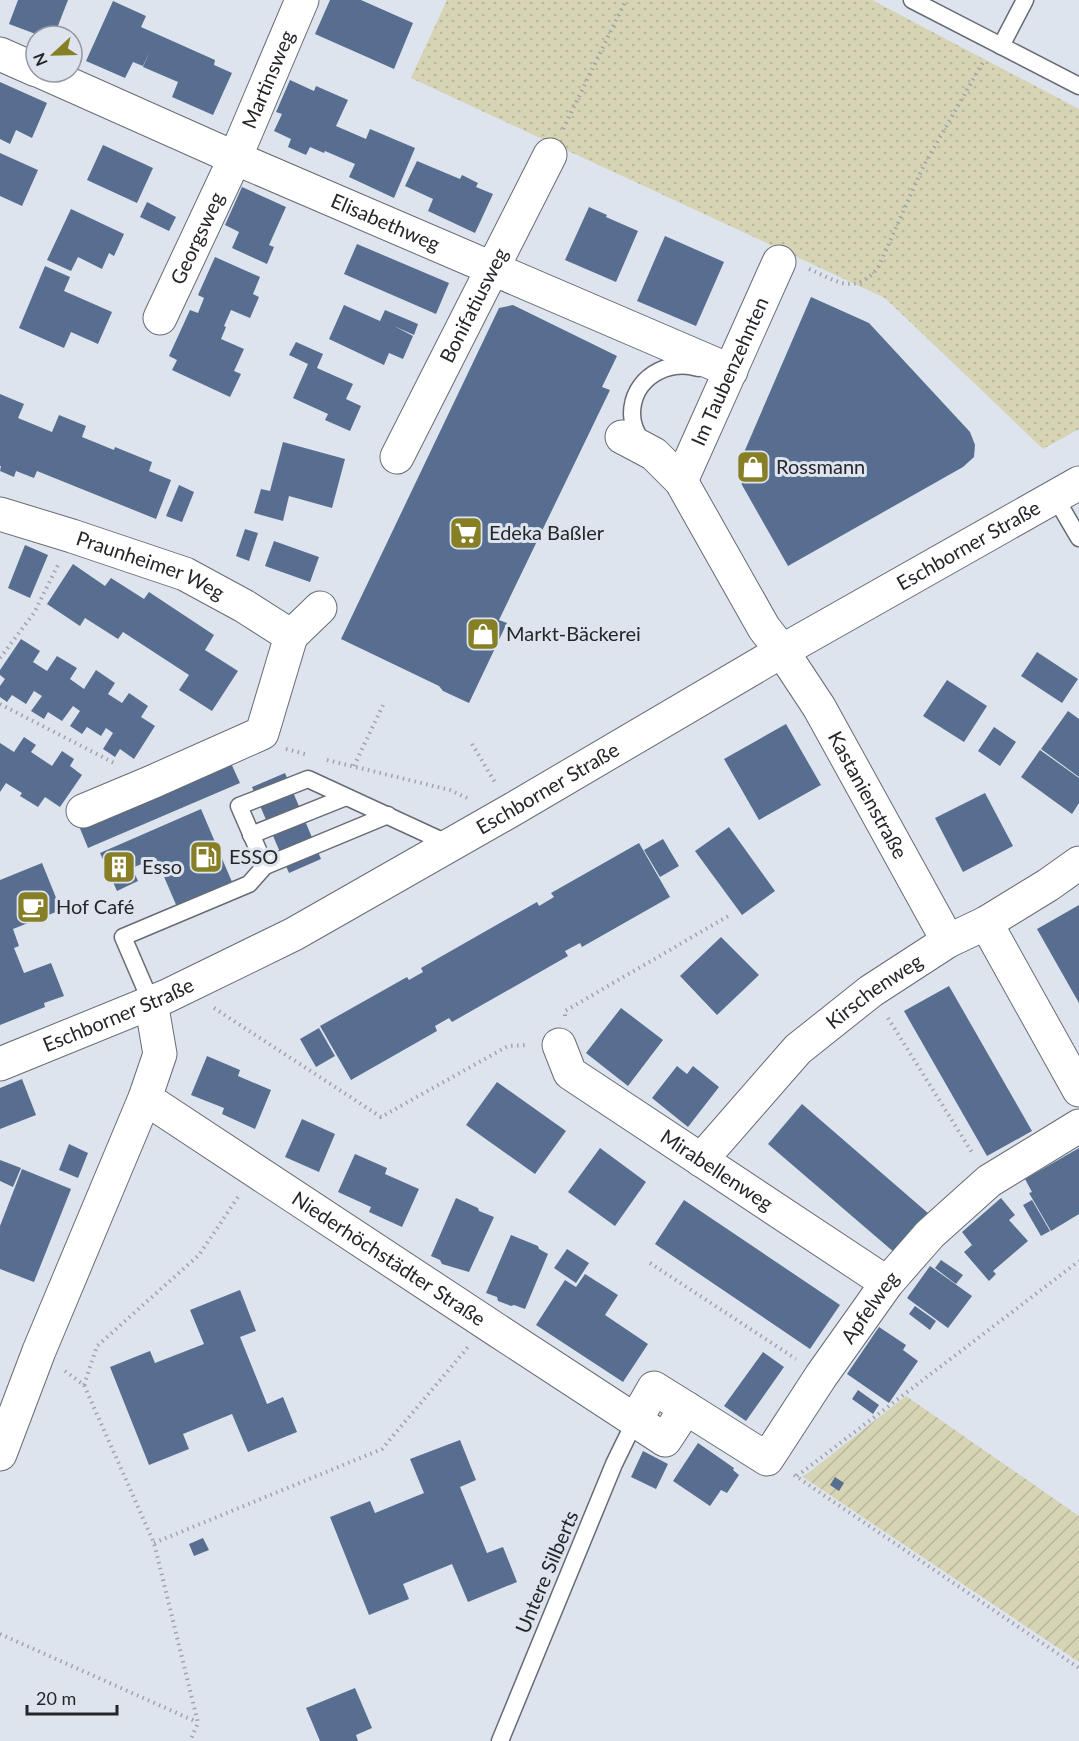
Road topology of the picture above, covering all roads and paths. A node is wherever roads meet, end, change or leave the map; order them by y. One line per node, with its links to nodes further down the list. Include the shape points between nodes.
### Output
1 (302, 0): 11 (street, Martinsweg)
2 (626, 0): 10 (path)
3 (912, 0): 5 (lane)
4 (1025, 0): 5 (lane)
5 (1001, 46): 9 (lane); 12 (path, via 980,66 932,148 883,258 871,276 848,284)
6 (0, 54): 7 (street)
7 (24, 65)
8 (69, 84): 11 (street, Elisabethweg)
9 (1079, 86)
10 (550, 155): 13 (street, Bonifatiusweg)
11 (235, 158): 13 (street, Elisabethweg); 14 (street, Georgsweg)
12 (779, 262): 15 (street, Im Taubenzehnten)
13 (493, 269): 15 (street, Elisabethweg); 18 (street, Bonifatiusweg)
14 (160, 318)
15 (726, 381): 17 (lane, via 682,365 654,372 642,384 634,398 632,414 642,444); 19 (street, Im Taubenzehnten)
16 (622, 437): 17 (street)
17 (654, 454): 19 (street)
18 (397, 457)
19 (681, 481): 26 (street, via 764,628)
20 (1067, 490): 23 (lane); 26 (street, Eschborner Straße)
21 (0, 514): 22 (street, Praunheimer Weg)
22 (72, 536): 25 (street, Praunheimer Weg, via 185,574); 27 (path, via 34,613)
23 (1079, 538)
24 (320, 608): 25 (street)
25 (291, 636): 30 (street)
26 (782, 651): 42 (street, Eschborner Straße); 47 (street, Kastanienstraße, via 819,707)
27 (0, 658)
28 (0, 704): 35 (path)
29 (383, 705): 34 (path)
30 (262, 733): 32 (path, via 272,746); 35 (street)
31 (472, 744): 36 (path)
32 (313, 756)
33 (323, 759): 34 (path)
34 (354, 766): 38 (path, via 450,790)
35 (152, 782): 39 (street)
36 (497, 784)
37 (346, 797): 40 (lane); 41 (lane); 41 (lane, via 308,779 239,806)
38 (470, 799)
39 (83, 811)
40 (388, 815): 42 (lane); 44 (lane)
41 (251, 835): 44 (lane)
42 (451, 845): 49 (street, Eschborner Straße, via 294,934)
43 (1079, 863): 46 (street, Kirschenweg)
44 (265, 866): 49 (lane, via 249,884 123,937)
45 (730, 915): 50 (path, via 565,1011)
46 (986, 923): 47 (street, Kirschenweg); 52 (street)
47 (948, 941): 48 (street, Kirschenweg)
48 (871, 991): 55 (street, Kirschenweg, via 798,1049); 56 (path)
49 (159, 999): 50 (path, via 218,1009 381,1117 508,1046); 51 (street, Eschborner Straße); 53 (street, via 159,1054)
50 (559, 1045): 55 (street, Mirabellenweg, via 570,1073)
51 (1, 1062)
52 (1079, 1090)
53 (145, 1098): 61 (street, Niederhöchstädter Straße); 62 (street)
54 (1079, 1126): 56 (street, Apfelweg)
55 (701, 1160): 60 (street, Mirabellenweg)
56 (989, 1181): 60 (street, Apfelweg, via 930,1234)
57 (242, 1192): 64 (path, via 199,1255 97,1346)
58 (1079, 1261): 68 (path)
59 (650, 1263): 63 (path)
60 (887, 1283): 63 (street, Apfelweg)
61 (487, 1323): 65 (street, Niederhöchstädter Straße); 69 (path, via 382,1449)
62 (39, 1351): 64 (path); 66 (street)
63 (821, 1376): 67 (street, Apfelweg)
64 (84, 1385): 69 (path)
65 (635, 1421): 67 (street, via 665,1440 686,1408); 74 (lane, Untere Silberts)
66 (0, 1454)
67 (767, 1460): 68 (path)
68 (797, 1476): 71 (path)
69 (154, 1543): 72 (path)
70 (0, 1634): 72 (path)
71 (1079, 1668)
72 (198, 1723): 73 (path)
73 (190, 1741)
74 (500, 1741)

